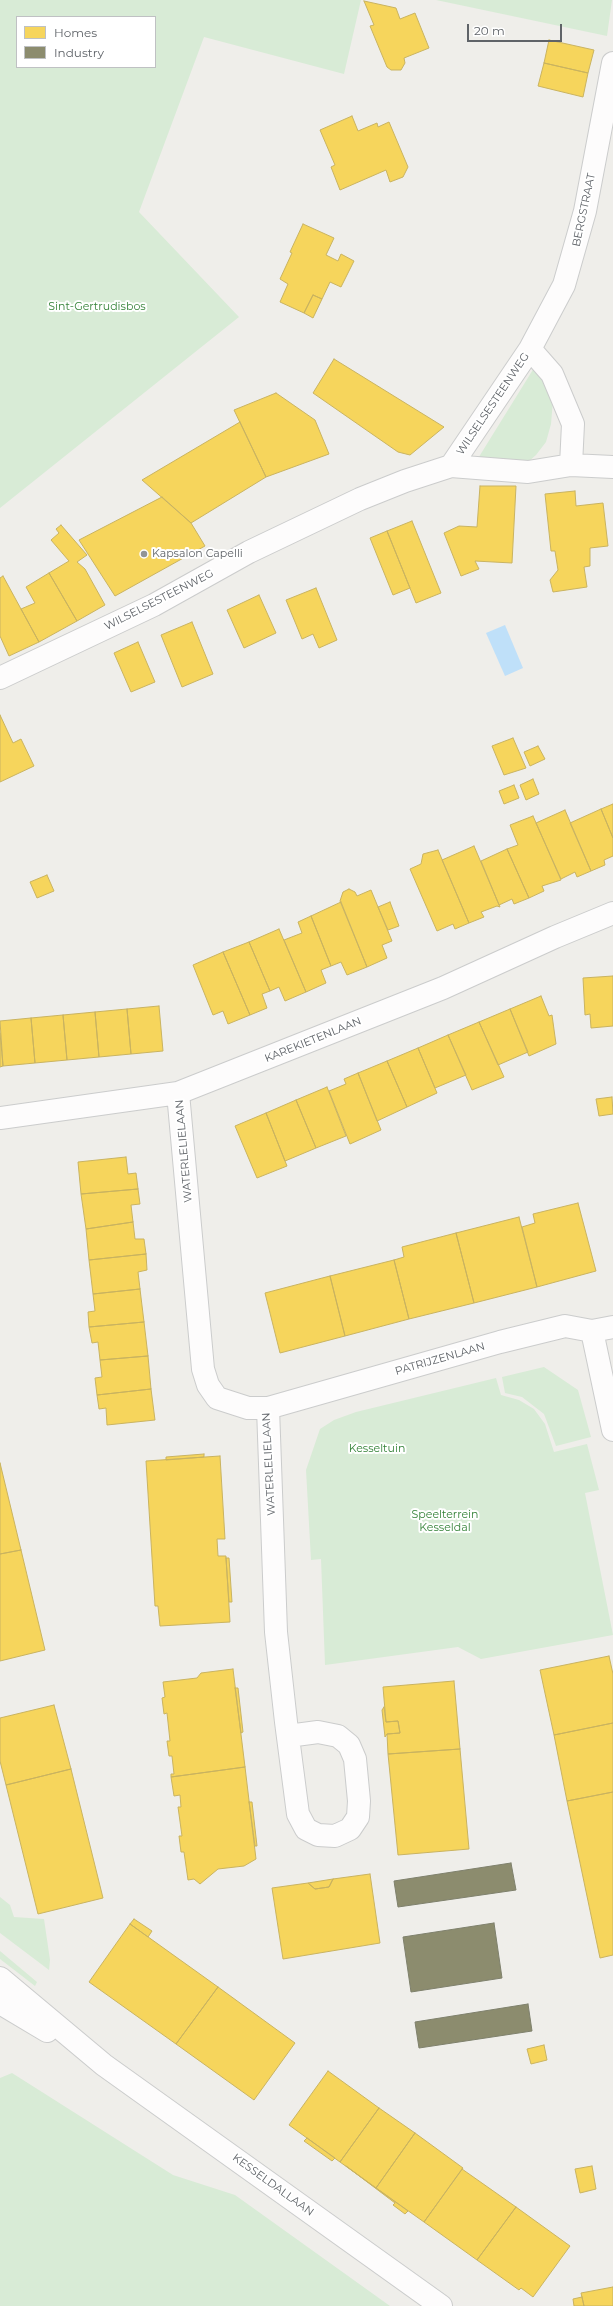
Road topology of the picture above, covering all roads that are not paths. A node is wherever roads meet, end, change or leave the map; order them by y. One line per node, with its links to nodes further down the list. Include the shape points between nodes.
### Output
1 (613, 63): 2 (street, BERGSTRAAT, via 576,248 564,285)
2 (530, 349): 3 (street, WILSELSESTEENWEG, via 552,374 573,424); 4 (street, WILSELSESTEENWEG)
3 (571, 465): 4 (street, WILSELSESTEENWEG, via 528,472); 5 (street, WILSELSESTEENWEG)
4 (451, 466): 6 (street, WILSELSESTEENWEG, via 360,499 249,552 154,605)
5 (613, 468)
6 (0, 678)
7 (613, 913): 8 (street, KAREKIETENLAAN, via 443,988)
8 (178, 1093): 9 (street, KAREKIETENLAAN); 12 (street, WATERLELIELAAN, via 203,1369 208,1385 217,1398 248,1408)
9 (0, 1118)
10 (613, 1327): 11 (street, PATRIJZENLAAN)
11 (592, 1331): 12 (street, PATRIJZENLAAN, via 565,1326); 13 (street)
12 (268, 1408): 14 (street, WATERLELIELAAN, via 276,1632)
13 (613, 1430)
14 (288, 1736): 14 (street, WATERLELIELAAN, via 298,1814 306,1829 318,1835 335,1836 350,1829 358,1817 359,1801 355,1759 349,1745 338,1736 318,1732)
15 (0, 1978): 17 (street, KESSELDALLAAN)
16 (0, 2003): 17 (street, KESSELDALLAAN)
17 (104, 2065): 18 (street, KESSELDALLAAN)
18 (441, 2306)

